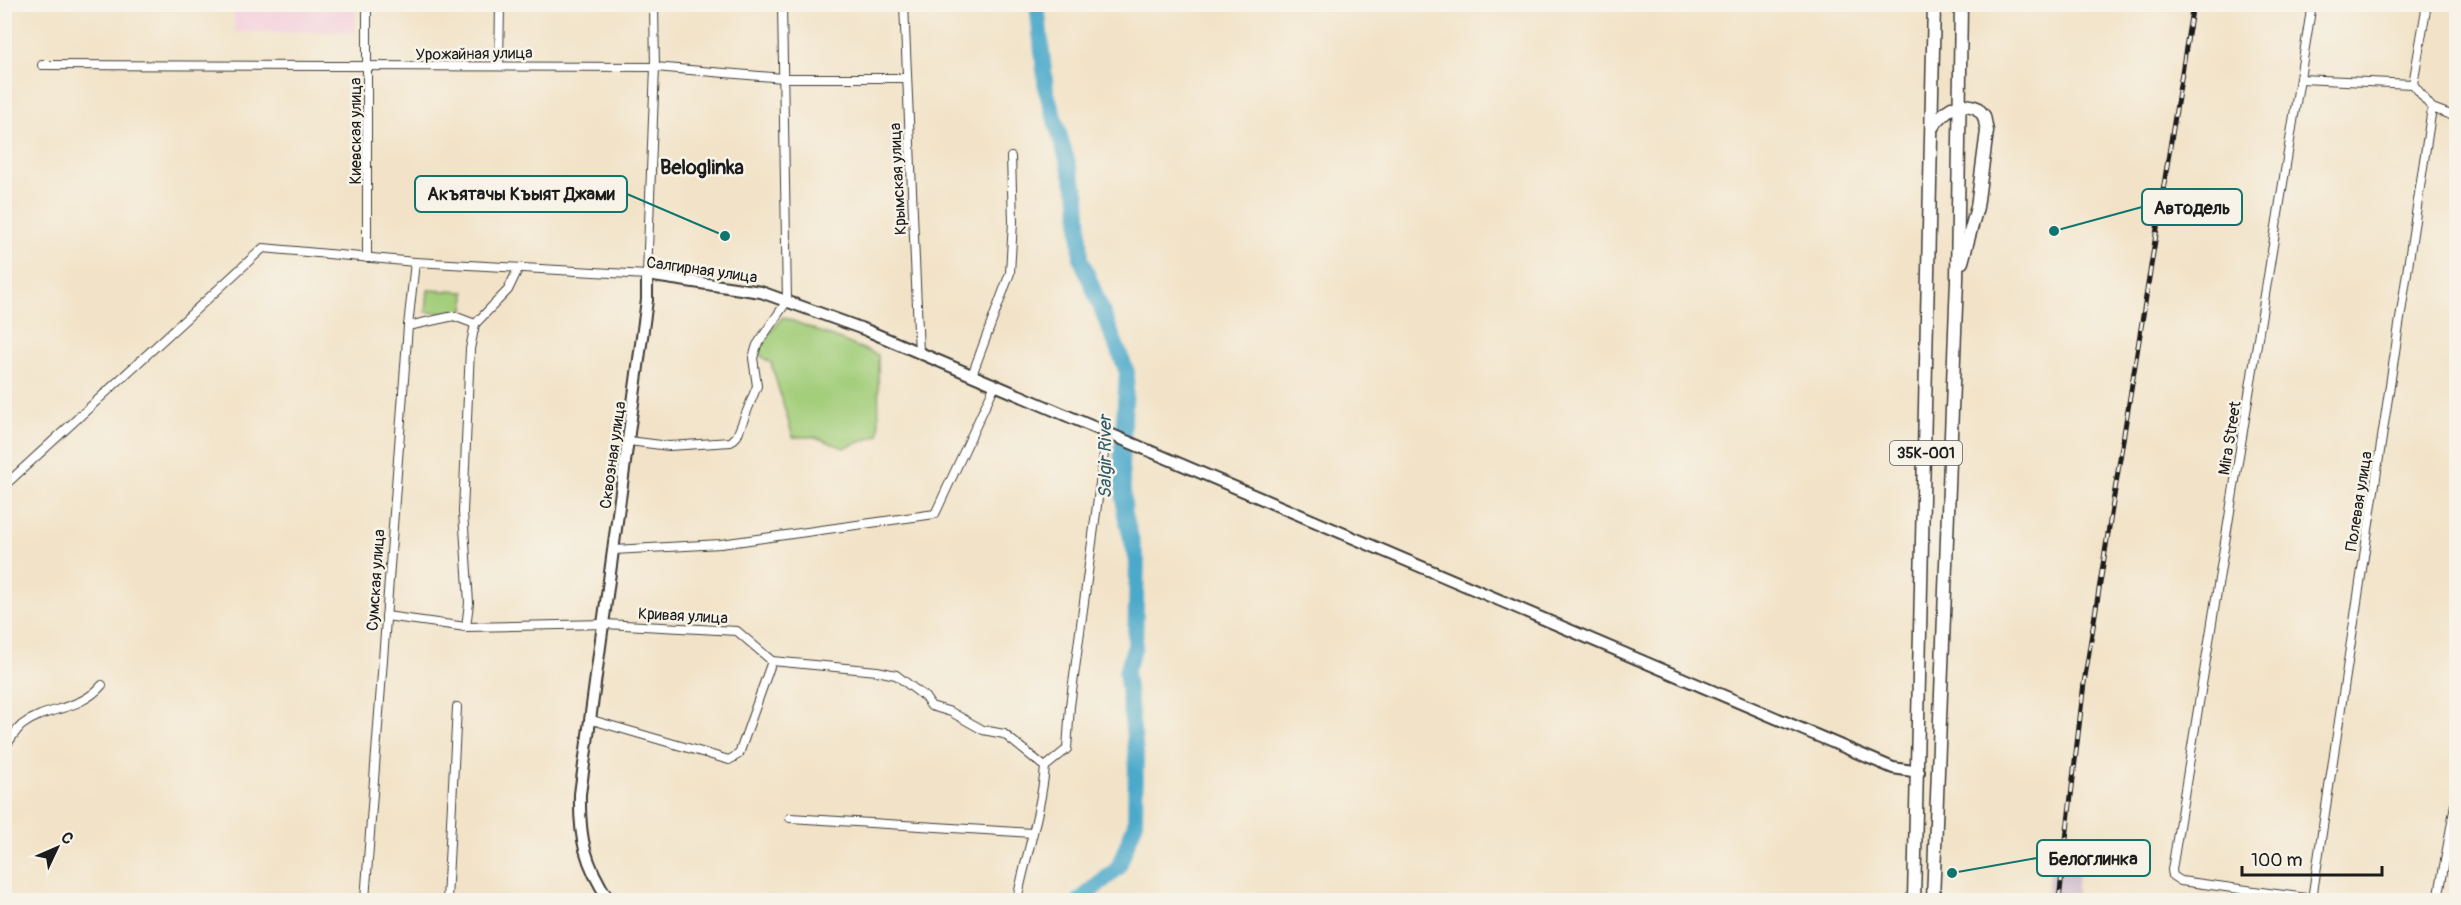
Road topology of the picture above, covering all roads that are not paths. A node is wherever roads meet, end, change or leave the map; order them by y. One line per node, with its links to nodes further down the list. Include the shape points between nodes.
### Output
1 (367, 4): 13 (street, Киевская улица)
2 (500, 4): 11 (street)
3 (654, 4): 12 (street, Сквозная улица)
4 (782, 4): 14 (street)
5 (903, 4): 15 (street, Крымская улица)
6 (1934, 4): 21 (main road, 35К-001)
7 (1961, 4): 18 (main road, via 1960,77)
8 (2312, 4): 16 (street, Mira Street)
9 (2427, 4): 17 (street)
10 (42, 65): 13 (street, Урожайная улица)
11 (499, 65): 12 (street, Урожайная улица); 13 (street, Урожайная улица)
12 (655, 67): 14 (street, Урожайная улица); 26 (street, Сквозная улица)
13 (369, 68): 23 (street, Киевская улица)
14 (783, 78): 15 (street, Урожайная улица); 28 (street)
15 (906, 78): 31 (street, Крымская улица)
16 (2300, 79): 17 (street); 57 (street, Mira Street, via 2172,870 2173,876 2181,881)
17 (2413, 84): 19 (street)
18 (1965, 105): 21 (main road, via 1943,112); 27 (main road, 35К-001); 27 (main road, via 1984,116 1987,131 1977,207)
19 (2432, 108): 20 (street); 57 (street, Полевая улица)
20 (2457, 117)
21 (1933, 126): 47 (main road, 35К-001)
22 (1011, 157): 32 (street, via 1010,273)
23 (367, 258): 24 (street, Салгирная улица); 36 (street, Салгирная улица, via 263,248)
24 (415, 262): 25 (street, Салгирная улица); 30 (street, Сумская улица)
25 (518, 268): 26 (street, Салгирная улица); 29 (street, via 508,290)
26 (647, 275): 28 (main road, Салгирная улица, via 761,292); 35 (main road, Сквозная улица)
27 (1957, 280): 56 (main road, 35К-001)
28 (787, 301): 31 (main road, Салгирная улица); 35 (street, via 757,345 753,358 757,386 731,442 669,446)
29 (475, 324): 30 (street, via 454,316); 40 (street, via 470,349 463,512 470,603)
30 (408, 326): 38 (street, Сумская улица)
31 (918, 353): 32 (main road, Салгирная улица)
32 (972, 375): 33 (main road, Салгирная улица)
33 (996, 385): 34 (main road, Салгирная улица); 37 (street, via 935,514 721,544)
34 (1108, 432): 46 (street, via 1067,749); 47 (main road, Салгирная улица, via 1893,768)
35 (628, 441): 37 (main road, Сквозная улица)
36 (4, 486)
37 (614, 550): 39 (main road, Сквозная улица)
38 (386, 616): 40 (street, Кривая улица); 51 (street, Сумская улица)
39 (604, 624): 40 (street, Кривая улица); 41 (street, Кривая улица, via 737,631); 44 (main road, Сквозная улица)
40 (466, 627)
41 (772, 661): 44 (street, via 739,754 729,760); 46 (street, via 896,675 932,706 951,711 983,730 1004,734)
42 (102, 685): 45 (street, via 94,696 20,726)
43 (457, 707): 52 (street)
44 (592, 720): 53 (main road, Сквозная улица, via 580,794 581,838 586,861)
45 (4, 748)
46 (1045, 766): 50 (street, via 1042,801)
47 (1918, 772): 55 (main road, 35К-001)
48 (2457, 799): 58 (street)
49 (790, 818): 50 (street)
50 (1032, 833): 54 (street)
51 (364, 900)
52 (447, 900)
53 (609, 900)
54 (1017, 900)
55 (1914, 900)
56 (1933, 900)
57 (2316, 900)
58 (2438, 900)

